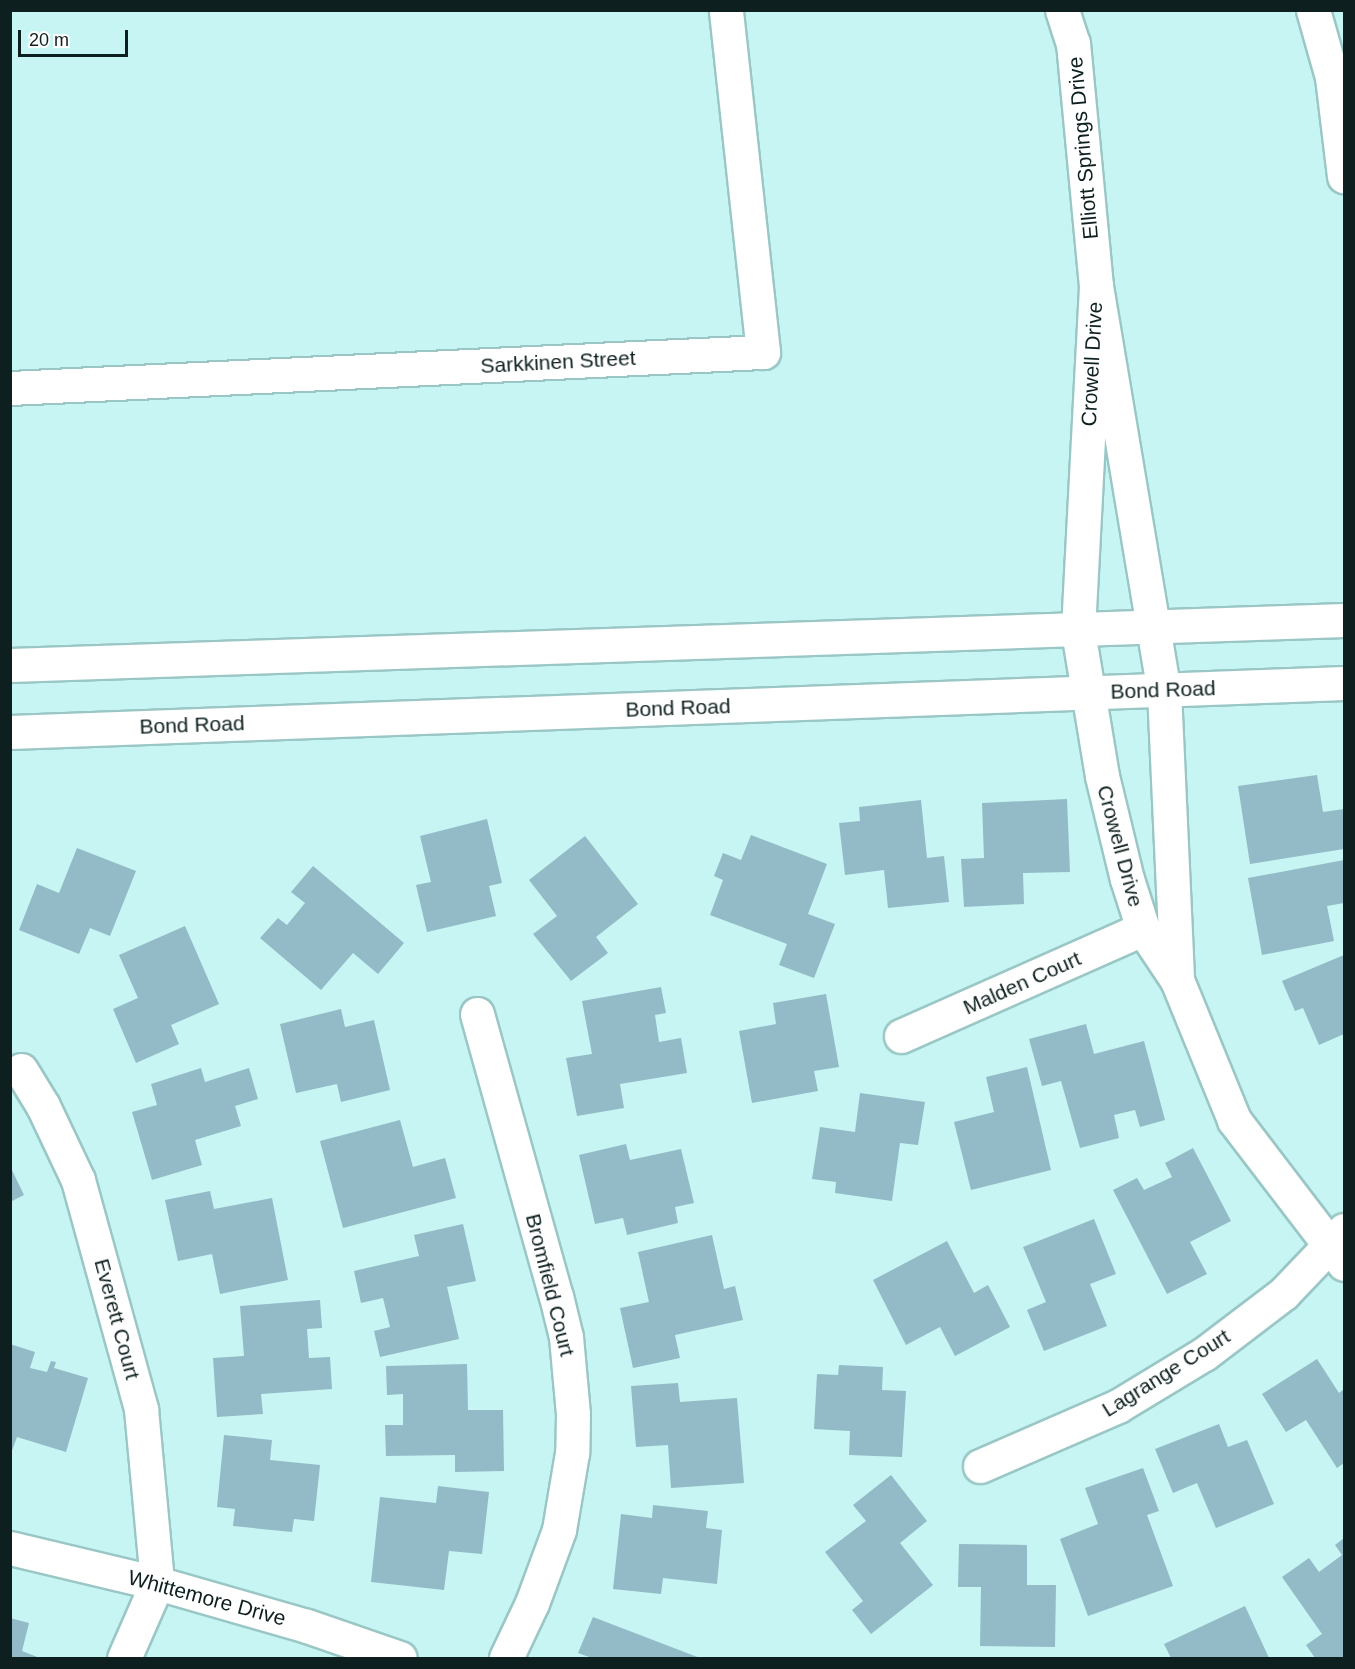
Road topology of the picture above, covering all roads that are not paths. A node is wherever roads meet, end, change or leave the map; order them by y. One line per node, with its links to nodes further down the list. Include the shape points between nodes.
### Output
1 (726, 10): 6 (street, Sarkkinen Street, via 763,352)
2 (1062, 10): 5 (street, Elliott Springs Drive, via 1073,43)
3 (1313, 10): 4 (street, via 1332,77)
4 (1344, 176)
5 (1096, 286): 8 (street, Crowell Drive); 9 (street, Crowell Drive)
6 (10, 388)
7 (1344, 620): 8 (street)
8 (1154, 628): 9 (street); 12 (street, Crowell Drive)
9 (1078, 630): 10 (street); 13 (street, Crowell Drive)
10 (10, 665)
11 (1344, 683): 12 (street, Bond Road)
12 (1164, 691): 13 (street, Bond Road); 16 (street, Crowell Drive)
13 (1089, 693): 14 (street, Bond Road); 15 (street, Crowell Drive, via 1102,776)
14 (10, 732)
15 (1143, 929): 16 (street, Crowell Drive); 18 (street, Malden Court)
16 (1177, 980): 20 (street, Crowell Drive, via 1234,1120)
17 (477, 1014): 26 (street, Bromfield Court, via 566,1337 573,1414 572,1453 559,1530)
18 (901, 1036)
19 (21, 1070): 23 (street, Everett Court, via 78,1180 131,1364 148,1452)
20 (1339, 1246): 21 (street, Lagrange Court, via 1204,1354 1118,1406)
21 (980, 1466)
22 (10, 1548): 23 (street, Whittemore Drive)
23 (157, 1583): 24 (street); 25 (street, Whittemore Drive, via 340,1635)
24 (124, 1659)
25 (400, 1659)
26 (506, 1659)

